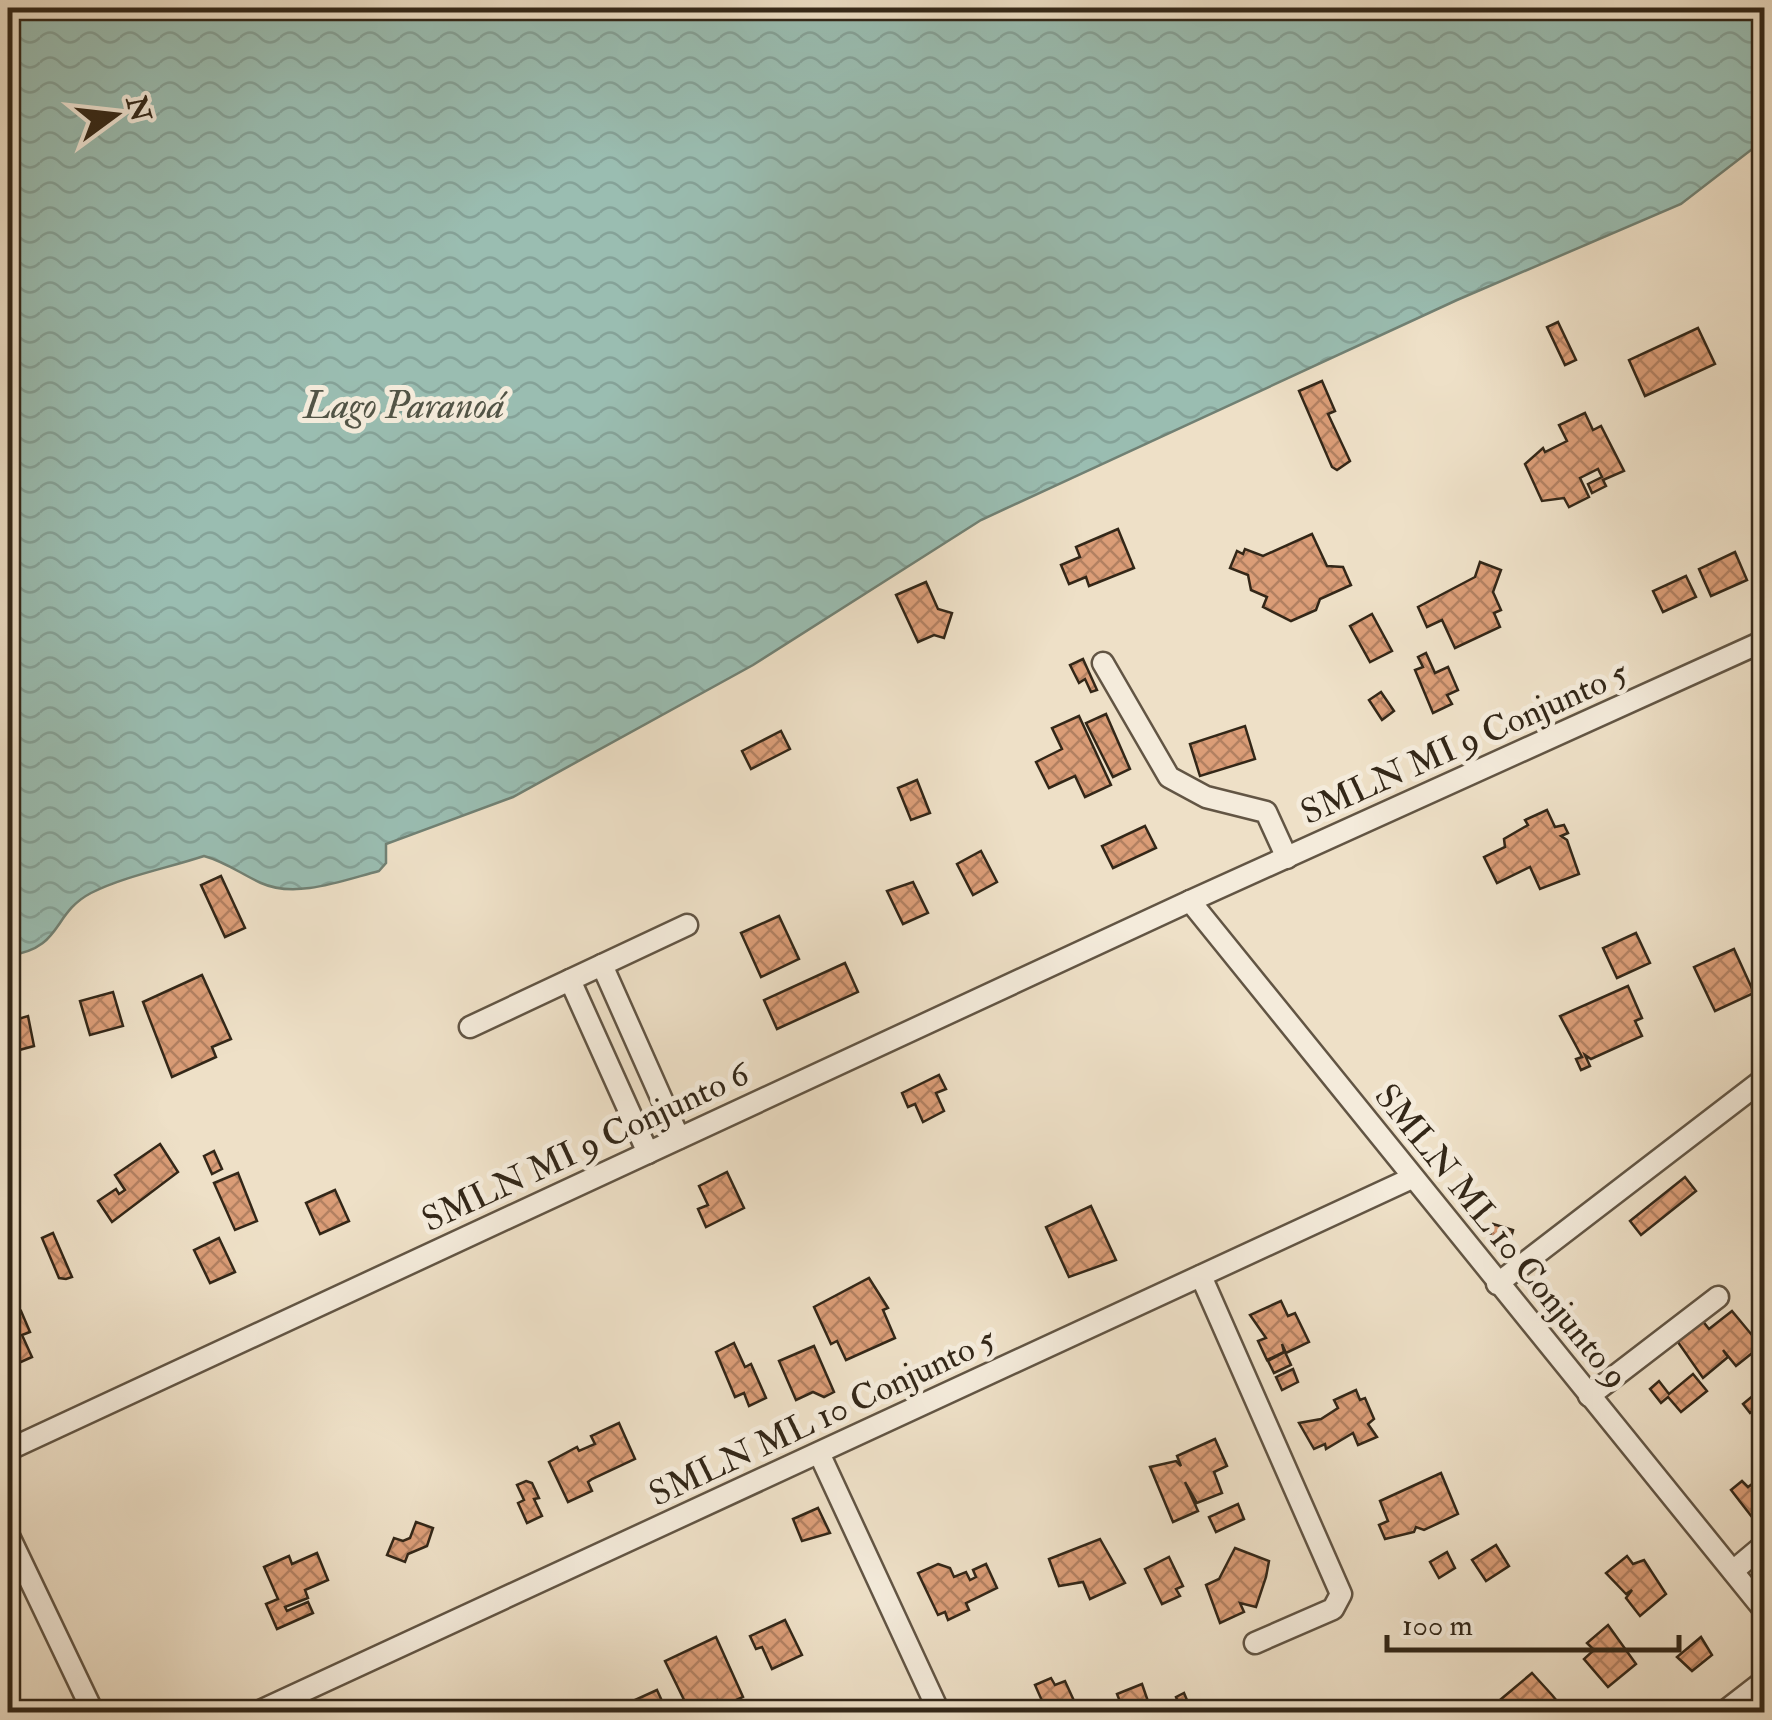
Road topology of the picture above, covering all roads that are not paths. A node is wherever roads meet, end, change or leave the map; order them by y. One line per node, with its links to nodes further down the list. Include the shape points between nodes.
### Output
1 (1764, 641): 3 (street, SMLN MI 9 Conjunto 5)
2 (1103, 664): 3 (street, via 1169,777 1206,797 1266,812)
3 (1288, 858): 4 (street, SMLN MI 9 Conjunto 5)
4 (1190, 901): 10 (street, SMLN MI 9 Conjunto 6); 12 (street, SMLN ML 10 Conjunto 9)
5 (687, 926): 6 (street)
6 (602, 965): 7 (street); 10 (street)
7 (570, 980): 8 (street); 11 (street)
8 (470, 1027)
9 (1764, 1079): 14 (street)
10 (679, 1138): 11 (street, SMLN MI 9 Conjunto 6)
11 (648, 1152): 17 (street, SMLN MI 9 Conjunto 6)
12 (1412, 1178): 13 (street, SMLN ML 10 Conjunto 5); 14 (street, SMLN ML 10 Conjunto 9)
13 (1202, 1276): 18 (street, SMLN ML 10 Conjunto 5); 23 (street, via 1342,1594 1334,1608)
14 (1497, 1284): 16 (street, SMLN ML 10 Conjunto 9)
15 (1718, 1297): 16 (street)
16 (1588, 1396): 21 (street, SMLN ML 10 Conjunto 9)
17 (8, 1450)
18 (819, 1453): 26 (street, SMLN ML 10 Conjunto 5); 27 (street)
19 (8, 1534): 25 (street)
20 (1764, 1545): 21 (street)
21 (1732, 1571): 22 (street, SMLN ML 10 Conjunto 9)
22 (1764, 1610)
23 (1255, 1642)
24 (1764, 1681): 28 (street)
25 (93, 1712)
26 (258, 1712)
27 (939, 1712)
28 (1724, 1712)

